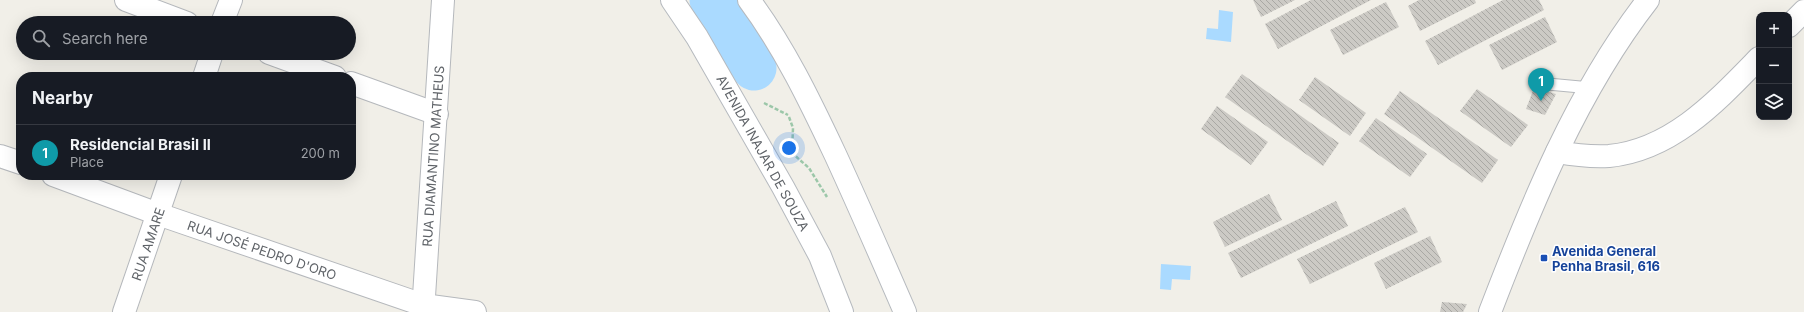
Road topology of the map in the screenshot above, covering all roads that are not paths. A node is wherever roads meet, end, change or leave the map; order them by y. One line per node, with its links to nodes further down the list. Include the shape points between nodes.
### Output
1 (126, 0): 8 (street)
2 (231, 0): 9 (street)
3 (443, 0): 19 (street, RUA DIAMANTINO MATHEUS)
4 (672, 0): 29 (street, AVENIDA INAJAR DE SOUZA, via 701,44 784,187 820,256)
5 (749, 0): 30 (street, via 811,102)
6 (1648, 0): 18 (street, via 1632,20)
7 (1804, 11): 10 (street)
8 (169, 16)
9 (225, 16)
10 (1792, 23)
11 (210, 60): 14 (street)
12 (288, 60): 15 (street)
13 (1756, 61): 20 (street, via 1722,96 1682,129 1644,149 1609,156)
14 (206, 72)
15 (321, 72)
16 (1548, 84): 18 (lane)
17 (356, 85): 19 (street)
18 (1591, 88): 20 (street)
19 (436, 114): 26 (street, RUA DIAMANTINO MATHEUS)
20 (1557, 152): 31 (street, via 1515,247)
21 (0, 156): 22 (street)
22 (16, 161)
23 (66, 180): 25 (street, RUA JOSÉ PEDRO D'ORO)
24 (169, 180): 25 (street, RUA AMARE)
25 (158, 214): 26 (street, RUA JOSÉ PEDRO D'ORO); 27 (street, RUA AMARE)
26 (423, 308): 28 (street, RUA JOSÉ PEDRO D'ORO)
27 (124, 312)
28 (475, 312)
29 (842, 312)
30 (905, 312)
31 (1490, 312)

